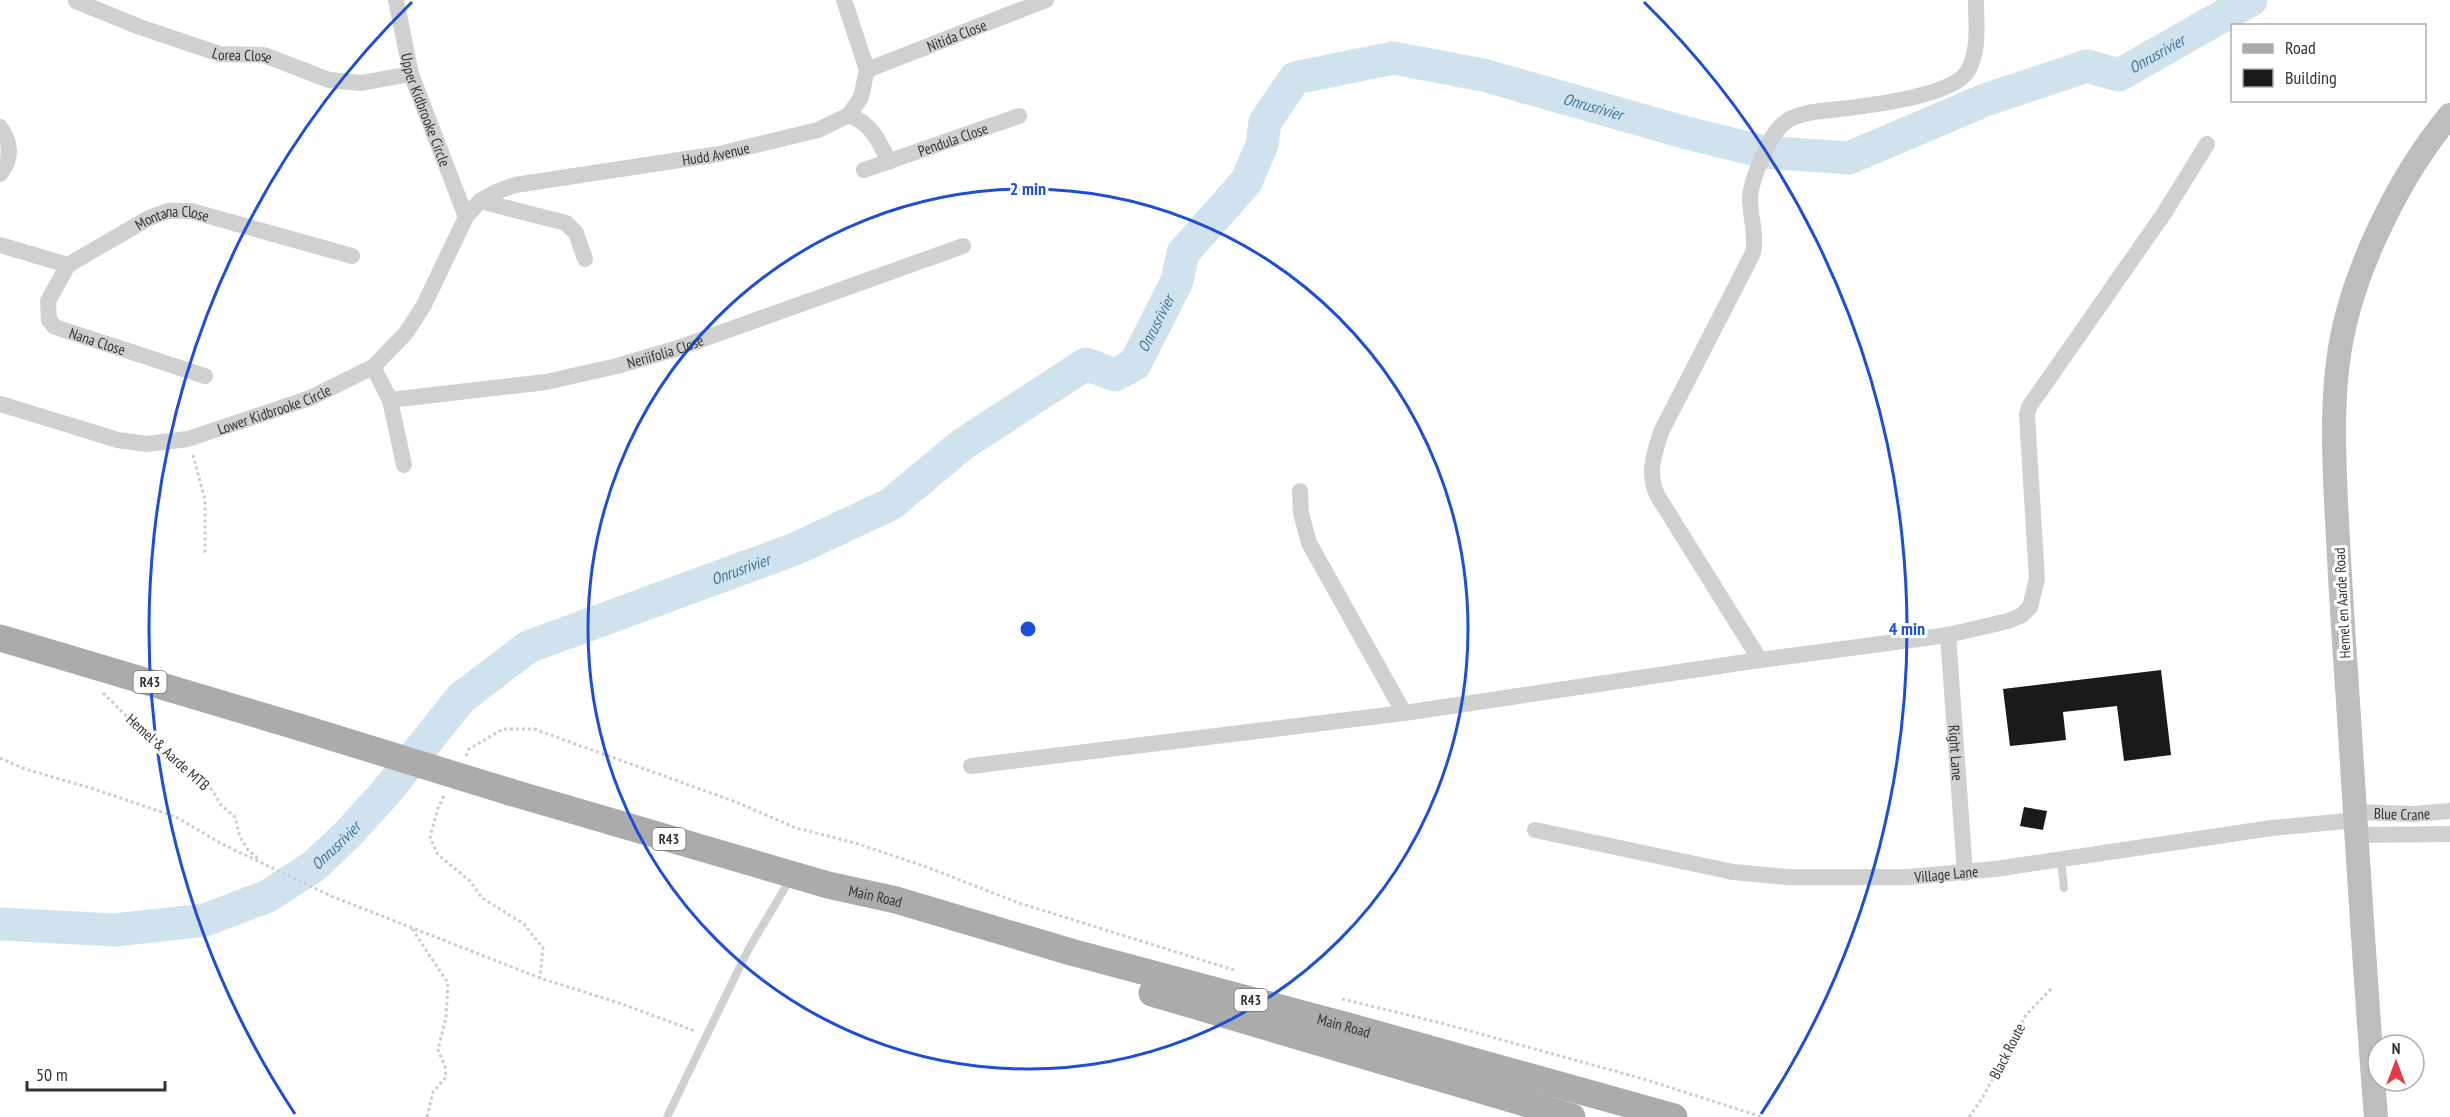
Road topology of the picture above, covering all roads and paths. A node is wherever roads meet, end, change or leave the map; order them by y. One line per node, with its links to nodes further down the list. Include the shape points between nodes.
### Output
1 (396, 0): 7 (street, Upper Kidbrooke Circle)
2 (844, 0): 6 (street)
3 (1046, 0): 6 (street, Nitida Close)
4 (1976, 0): 33 (street, via 1977,27 1971,64 1956,83 1896,100 1801,115 1780,126 1751,188 1753,253 1661,432 1651,476 1657,495)
5 (76, 1): 7 (street, Lorea Close, via 209,50 264,55 329,80 361,83)
6 (867, 70): 9 (street, via 861,97)
7 (411, 74): 17 (street, Upper Kidbrooke Circle)
8 (2450, 115): 39 (main road, Hemel en Aarde Road, via 2431,137 2394,196 2369,252 2338,360 2336,492)
9 (849, 116): 13 (street, via 860,119 878,137); 16 (street, Hudd Avenue, via 818,130 719,154 515,185)
10 (1018, 116): 13 (street, Pendula Close)
11 (0, 127): 15 (street, via 10,152)
12 (2207, 144): 31 (street, via 2165,212 2029,407 2037,579 2030,607 2008,621)
13 (889, 162): 14 (street, Pendula Close)
14 (864, 170)
15 (0, 174)
16 (480, 201): 17 (street, Hudd Avenue); 21 (street, via 566,223 576,233)
17 (466, 217): 23 (street, Lower Kidbrooke Circle, via 424,305 406,333)
18 (0, 245): 22 (street)
19 (963, 246): 25 (street, Neriifolia Close, via 617,366 546,382)
20 (352, 256): 22 (street, Montana Close, via 191,211 149,218)
21 (585, 259)
22 (68, 266): 24 (street, Nana Close, via 48,301 49,320 55,327)
23 (373, 367): 25 (street); 27 (street, Lower Kidbrooke Circle, via 310,398)
24 (205, 376)
25 (390, 400): 28 (street)
26 (0, 404): 27 (street, Lower Kidbrooke Circle, via 118,440 146,444)
27 (188, 439): 30 (path, via 205,500)
28 (404, 465)
29 (1300, 491): 35 (street, via 1309,543)
30 (205, 554)
31 (1948, 635): 33 (street); 45 (street, Right Lane)
32 (0, 638): 46 (main road, R43, bridge)
33 (1760, 660): 35 (street)
34 (100, 690): 44 (path, Hemel & Aarde MTB, via 153,742 210,787 221,805 235,817 248,850)
35 (1404, 713): 37 (street)
36 (0, 758): 44 (path, via 176,817)
37 (971, 766)
38 (2450, 811): 39 (street, Blue Crane); 40 (street)
39 (2357, 822): 42 (street, Blue Crane); 43 (street, Village Lane, via 2272,828); 57 (main road, Hemel en Aarde Road)
40 (2450, 825)
41 (1535, 830): 45 (street, Village Lane, via 1733,872 1787,877)
42 (2450, 834)
43 (2061, 860): 45 (street, Village Lane); 48 (lane)
44 (263, 863): 49 (path, via 331,896)
45 (1965, 873)
46 (793, 875): 47 (main road, R43); 51 (lane, via 748,950)
47 (828, 885): 54 (main road, Main Road / R43, via 863,906 917,923); 55 (main road, Main Road / R43, via 896,900 1082,955)
48 (2064, 888)
49 (411, 927): 51 (path, via 540,978); 52 (path, via 448,983 446,1017 438,1050 446,1077 433,1092)
50 (2051, 989): 56 (path, Black Route, via 2026,1015)
51 (705, 1035): 53 (lane)
52 (427, 1117)
53 (667, 1117)
54 (1572, 1117)
55 (1674, 1117)
56 (1969, 1117)
57 (2376, 1117)

